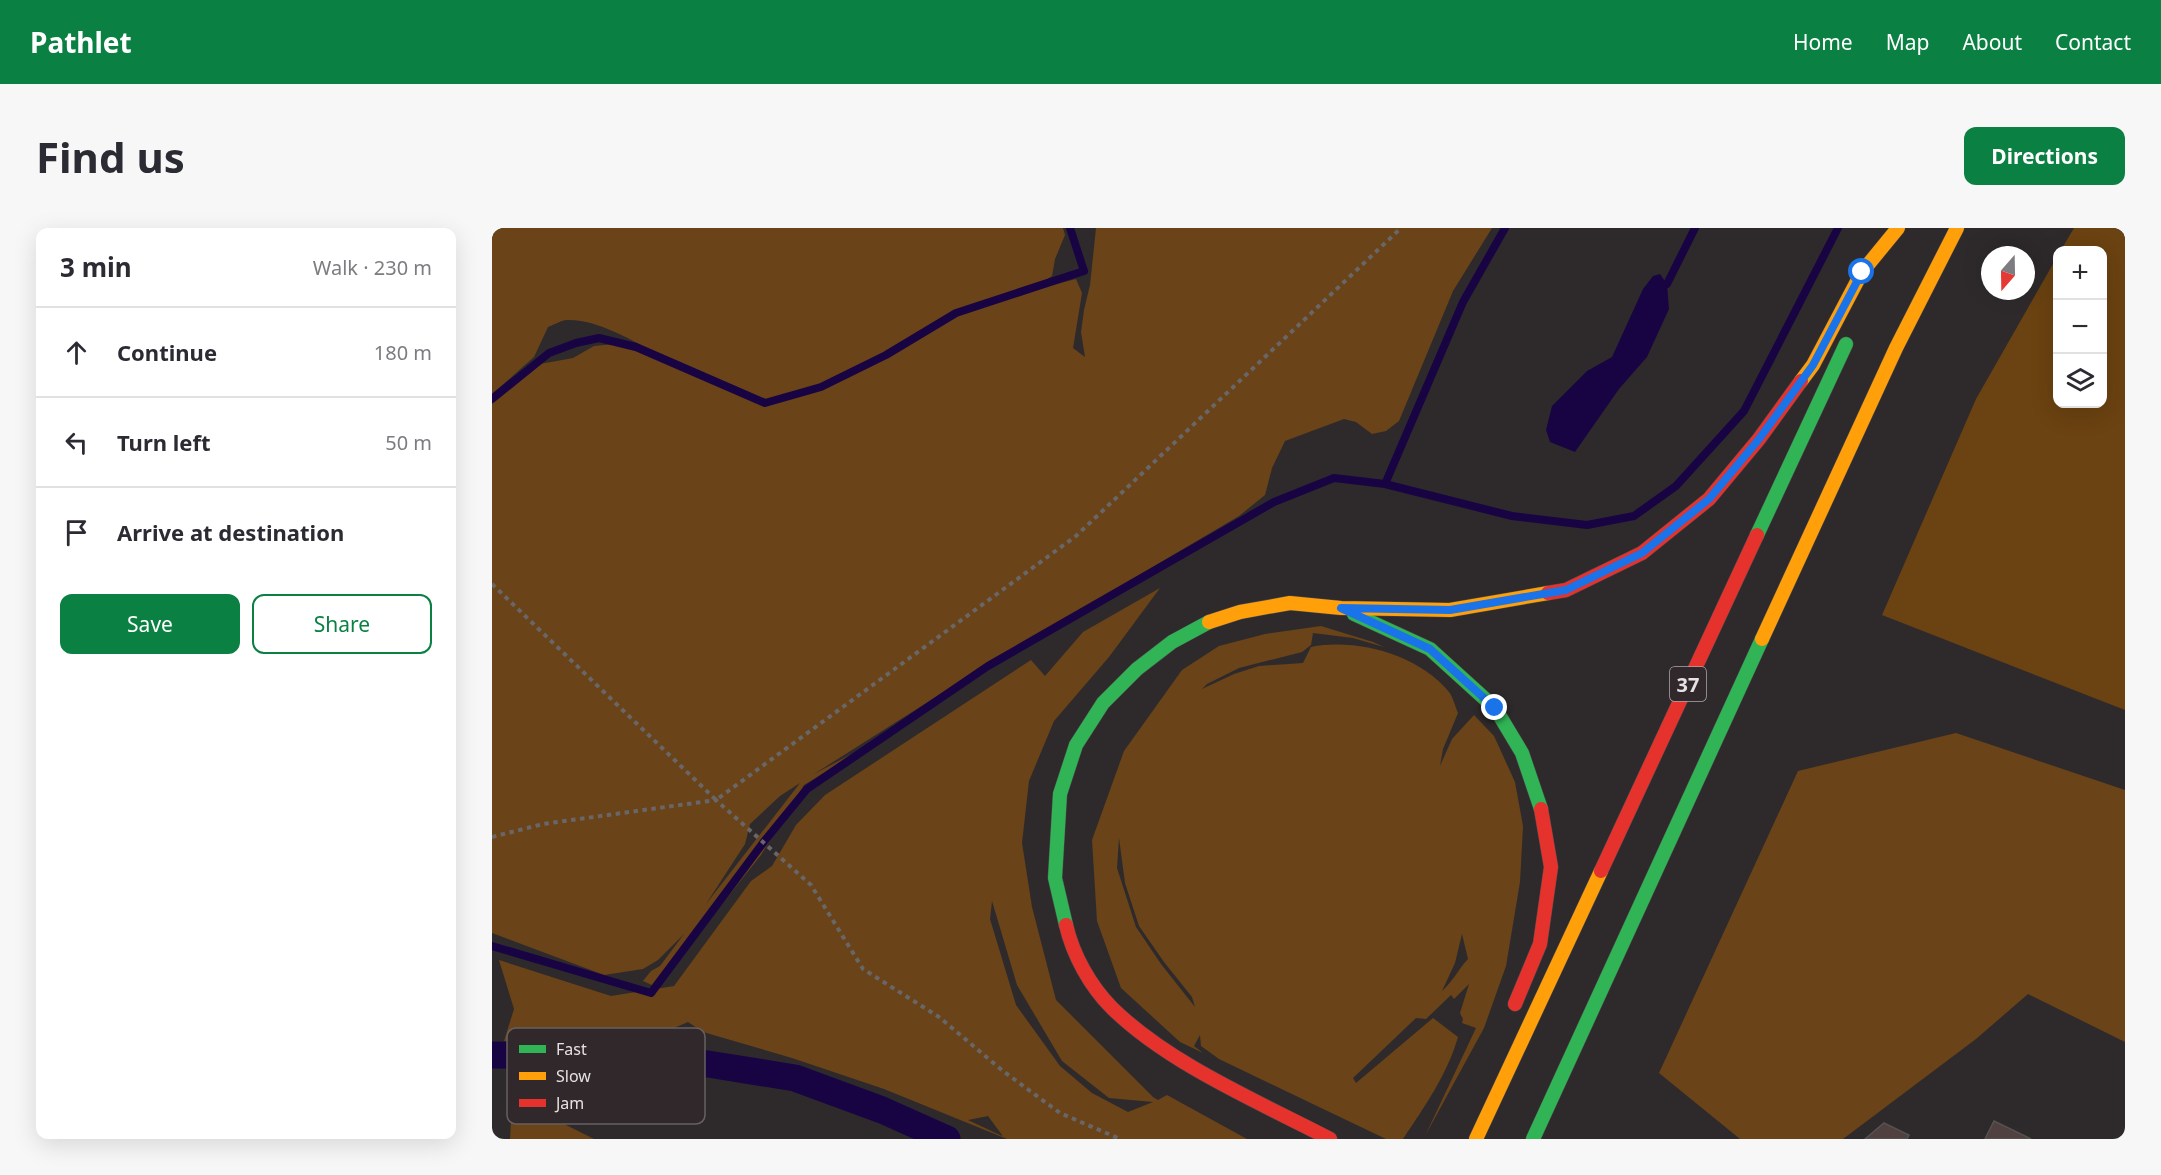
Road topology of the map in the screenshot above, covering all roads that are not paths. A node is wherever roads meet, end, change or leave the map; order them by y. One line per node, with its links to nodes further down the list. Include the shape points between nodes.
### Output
1 (1899, 228): 3 (main road); 5 (main road, via 1862,272 1813,365 1759,439 1709,499 1642,553 1566,590 1450,610)
2 (1957, 228): 9 (main road, 37, via 1891,358)
3 (1880, 270)
4 (1851, 334): 8 (main road, 37)
5 (1341, 608): 6 (main road, via 1430,649 1495,708 1522,753 1540,802 1551,867 1540,945); 7 (main road, via 1290,603 1240,612 1204,624 1137,669 1103,703 1076,745 1060,794 1055,878 1068,934 1083,970 1111,1006 1150,1040 1200,1071)
6 (1509, 1020)
7 (1330, 1139)
8 (1476, 1139)
9 (1533, 1139)

